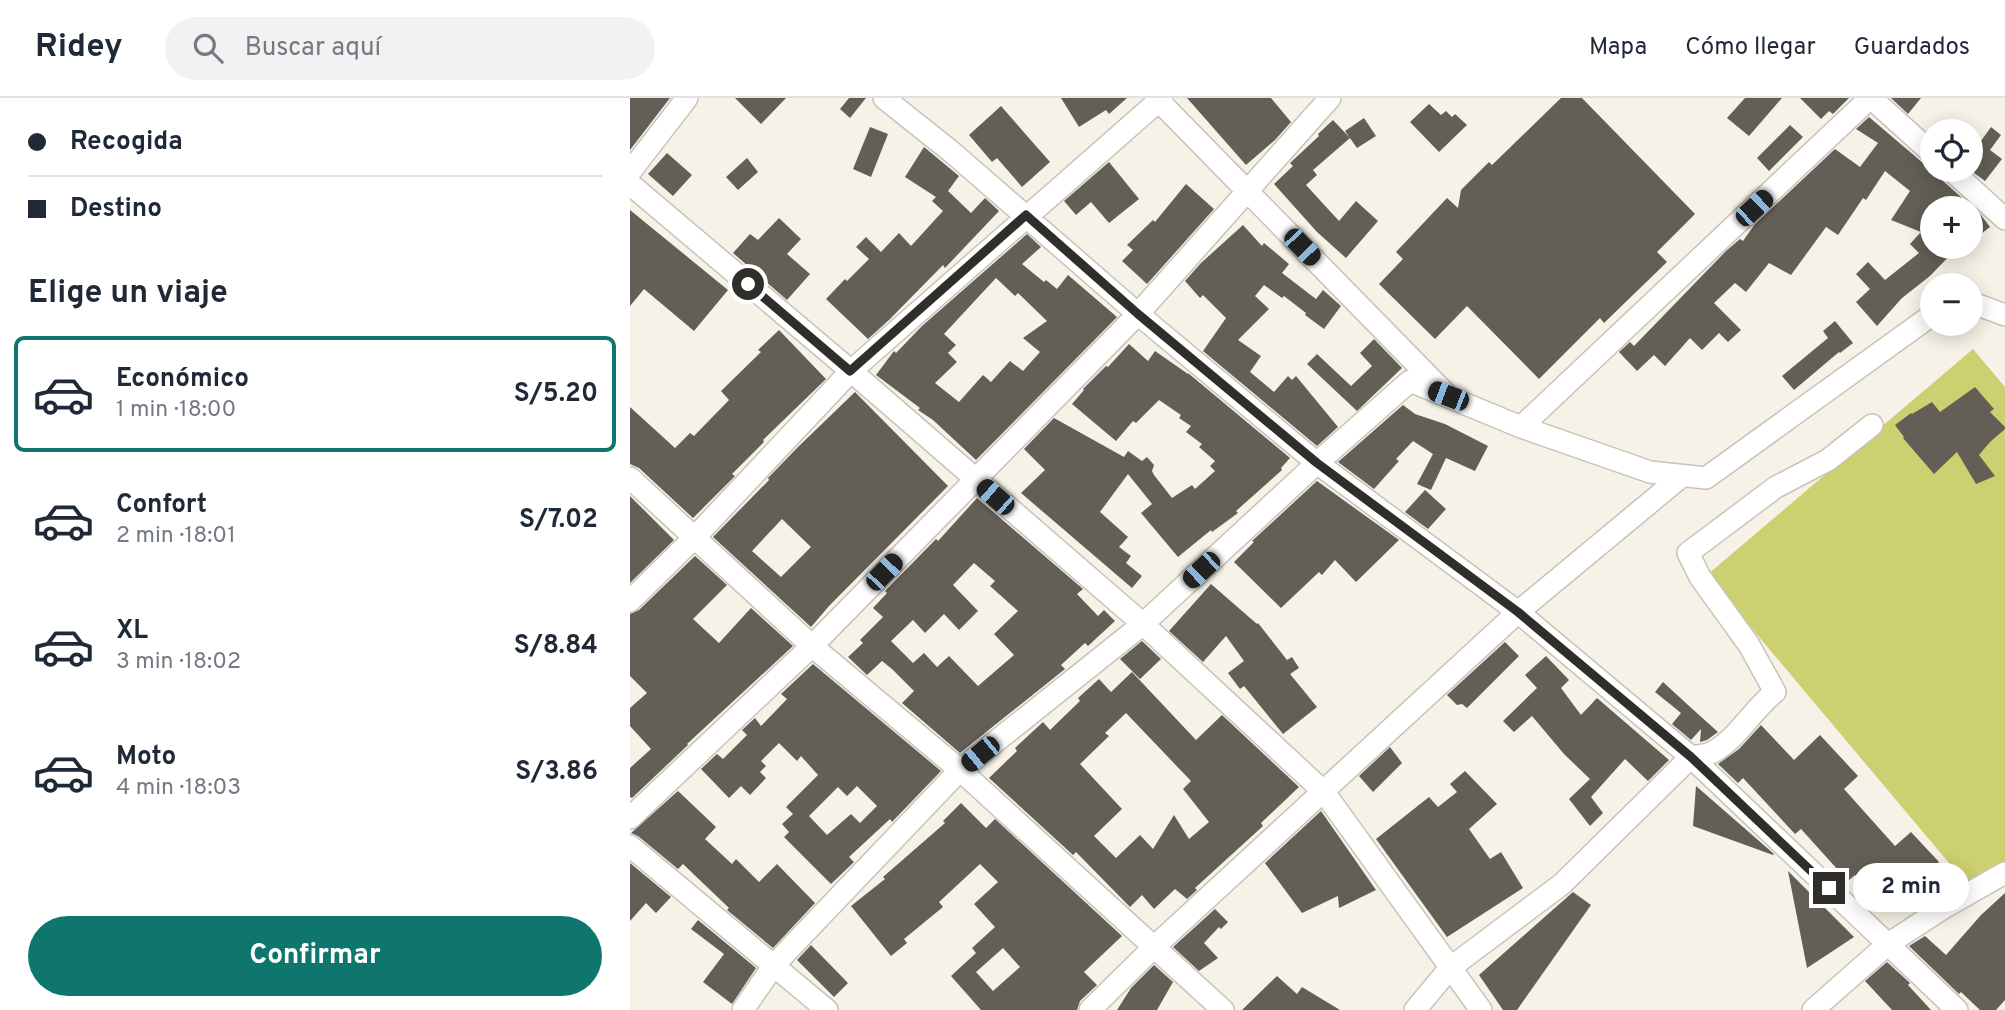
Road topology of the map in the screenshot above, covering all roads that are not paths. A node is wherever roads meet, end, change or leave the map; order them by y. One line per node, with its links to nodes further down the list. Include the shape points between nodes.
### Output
1 (687, 98): 7 (street)
2 (884, 98): 11 (street)
3 (1330, 98): 10 (street)
4 (1871, 98): 6 (street); 18 (street)
5 (1159, 99): 10 (street); 11 (street)
6 (1920, 142)
7 (630, 172)
8 (1964, 182): 12 (street)
9 (630, 184): 15 (street)
10 (1248, 191): 13 (street); 16 (street)
11 (1026, 215): 13 (street); 15 (street)
12 (2005, 219)
13 (1138, 314): 19 (street); 22 (street)
14 (1920, 324): 20 (street, via 1706,478)
15 (850, 371): 22 (street); 23 (street)
16 (1448, 396): 18 (street); 19 (street, via 1410,381)
17 (1872, 425): 28 (street, via 1828,460 1776,487 1688,553 1775,692 1712,753)
18 (1521, 427): 20 (street, via 1650,472)
19 (1317, 463): 25 (street); 26 (street)
20 (1682, 476): 25 (street)
21 (630, 478): 23 (street)
22 (974, 479): 26 (street); 27 (street)
23 (695, 537): 24 (street); 27 (street)
24 (630, 601)
25 (1518, 612): 28 (street); 30 (street)
26 (1143, 624): 29 (street); 30 (street)
27 (812, 646): 29 (street); 31 (street)
28 (1691, 757): 34 (street); 37 (street, via 1562,884)
29 (960, 770): 35 (street); 36 (street)
30 (1324, 792): 35 (street); 37 (street)
31 (630, 818)
32 (630, 846): 36 (street)
33 (2005, 873): 34 (street)
34 (1888, 944): 44 (street); 45 (street)
35 (1154, 947): 40 (street); 41 (street)
36 (774, 965): 38 (street); 39 (street)
37 (1450, 968): 42 (street); 43 (street)
38 (743, 1010)
39 (827, 1010)
40 (1090, 1010)
41 (1223, 1010)
42 (1415, 1010)
43 (1482, 1010)
44 (1813, 1010)
45 (1957, 1010)

